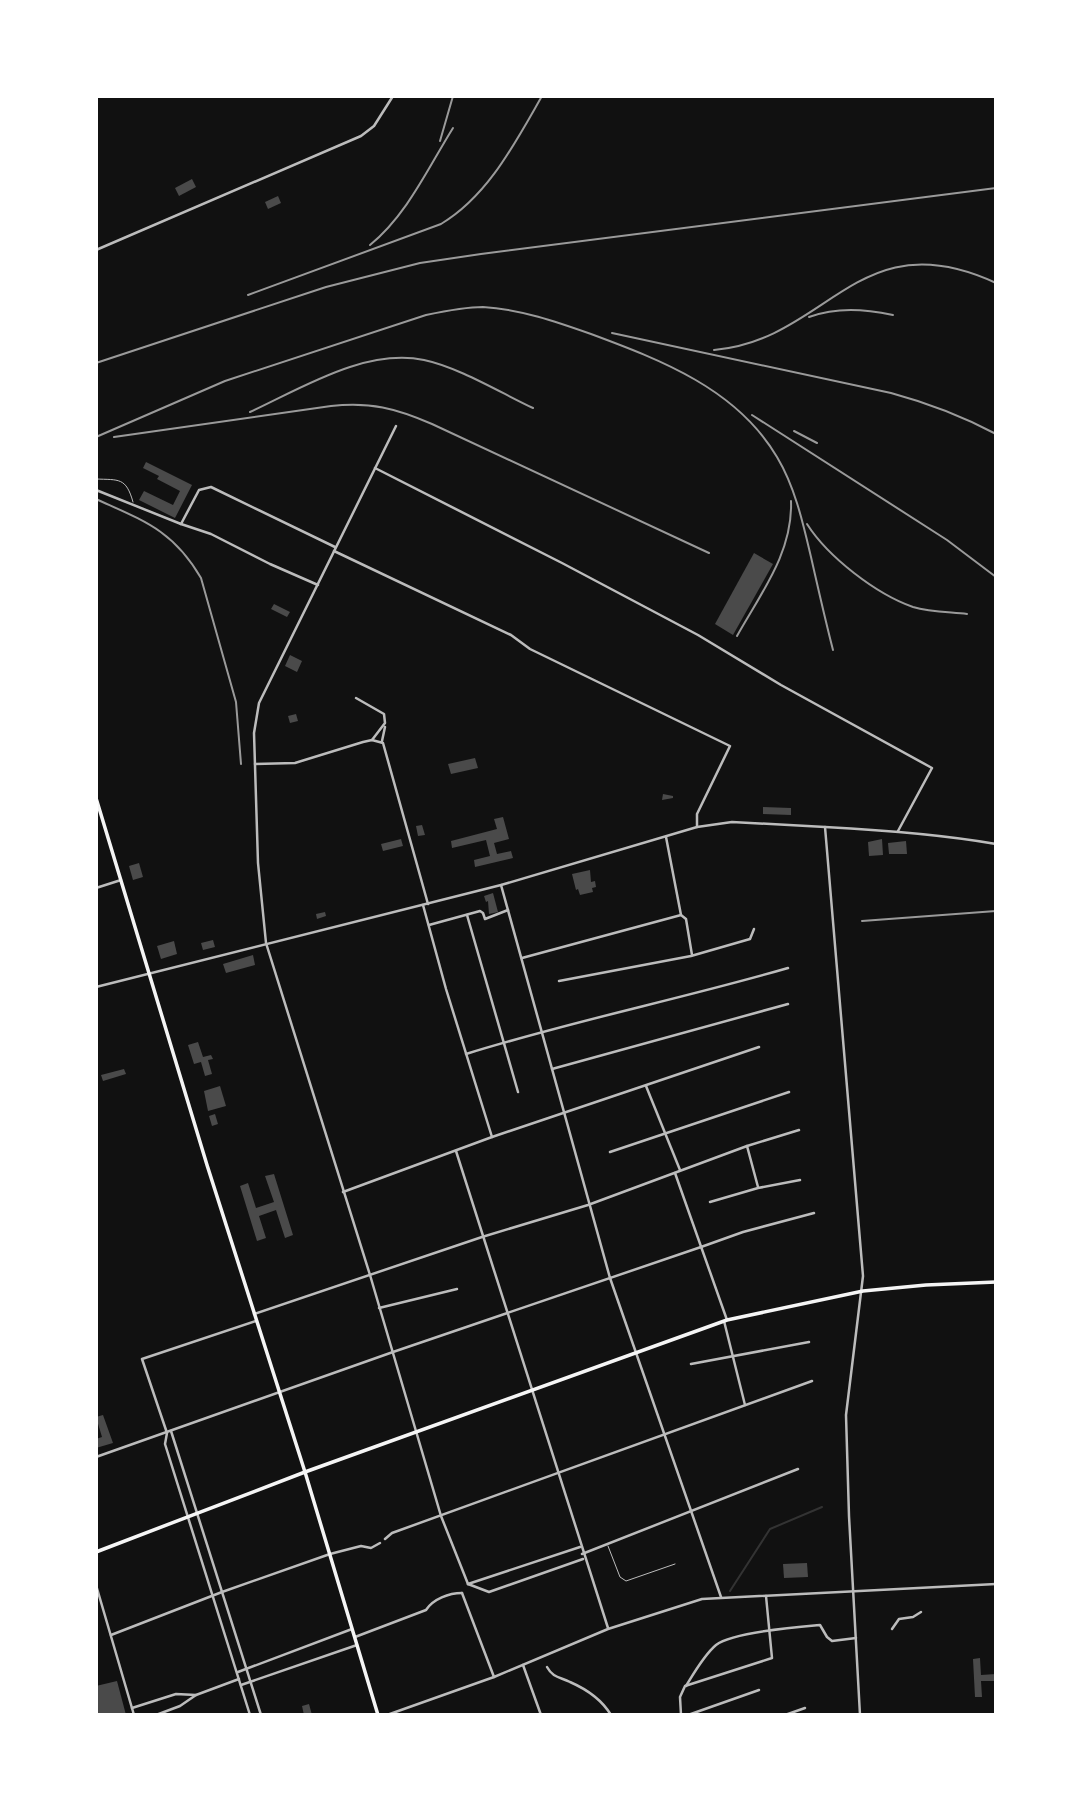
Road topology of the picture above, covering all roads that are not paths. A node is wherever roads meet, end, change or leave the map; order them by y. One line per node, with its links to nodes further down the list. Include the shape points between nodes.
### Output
1 (393, 96): 2 (street, via 374,125 360,135)
2 (96, 250)
3 (396, 426): 4 (street)
4 (375, 468): 9 (street); 20 (street, via 698,635 932,768)
5 (96, 479): 7 (lane, via 121,480)
6 (96, 490): 7 (street)
7 (134, 505): 8 (street)
8 (181, 524): 9 (street, via 199,489 211,487); 10 (street)
9 (335, 549): 10 (street); 18 (street, via 730,746 697,814)
10 (318, 584): 15 (street, via 259,703)
11 (356, 698): 12 (street, via 384,714)
12 (386, 723): 13 (street); 14 (street)
13 (372, 740): 14 (street); 15 (street, via 295,763)
14 (381, 742): 26 (street, via 386,746)
15 (255, 764): 33 (street)
16 (96, 798): 17 (main road)
17 (97, 805): 23 (main road)
18 (697, 827): 19 (street, via 732,822); 21 (street)
19 (825, 827): 20 (street); 70 (street)
20 (898, 831): 22 (street)
21 (666, 836): 24 (street); 30 (street)
22 (996, 844)
23 (121, 880): 25 (street); 37 (main road)
24 (501, 885): 26 (street); 28 (street)
25 (96, 888)
26 (428, 904): 27 (street)
27 (423, 905): 31 (street); 33 (street)
28 (508, 910): 29 (street, via 485,919 481,912); 35 (street)
29 (467, 915): 31 (street); 42 (street)
30 (681, 915): 34 (street, via 686,919); 35 (street)
31 (429, 925): 44 (street)
32 (754, 929): 34 (street, via 750,939)
33 (266, 943): 37 (street); 60 (street)
34 (692, 956): 38 (street)
35 (521, 958): 41 (street)
36 (788, 968): 41 (street)
37 (149, 973): 39 (street); 73 (main road)
38 (559, 981)
39 (96, 987)
40 (788, 1004): 45 (street)
41 (541, 1031): 42 (street); 45 (street)
42 (503, 1042): 44 (street); 47 (street)
43 (759, 1046): 46 (street)
44 (466, 1054): 52 (street)
45 (552, 1069): 49 (street)
46 (646, 1086): 49 (street); 51 (street)
47 (518, 1092)
48 (789, 1092): 51 (street)
49 (563, 1114): 52 (street); 62 (street)
50 (800, 1130): 53 (street)
51 (664, 1135): 55 (street); 56 (street)
52 (492, 1137): 54 (street)
53 (747, 1146): 56 (street); 59 (street)
54 (456, 1151): 60 (street); 64 (street)
55 (610, 1153)
56 (680, 1171): 57 (street)
57 (675, 1173): 62 (street); 65 (street)
58 (800, 1180): 59 (street)
59 (758, 1188): 61 (street)
60 (343, 1192): 66 (street)
61 (710, 1202)
62 (588, 1205): 64 (street); 67 (street)
63 (814, 1213): 65 (street)
64 (482, 1237): 66 (street); 72 (street)
65 (701, 1247): 67 (street); 75 (street)
66 (370, 1275): 71 (street); 73 (street)
67 (610, 1278): 72 (street); 78 (street)
68 (996, 1282): 70 (main road)
69 (457, 1289): 71 (street)
70 (863, 1291): 75 (main road); 108 (street, via 846,1415)
71 (380, 1308): 77 (street)
72 (508, 1313): 77 (street); 82 (street)
73 (254, 1314): 74 (main road)
74 (256, 1321): 83 (main road); 85 (street, via 142,1359)
75 (725, 1321): 78 (main road); 79 (street)
76 (809, 1342): 79 (street)
77 (393, 1352): 83 (street); 86 (street)
78 (636, 1353): 82 (main road); 87 (street)
79 (733, 1355): 80 (street); 84 (street)
80 (691, 1364)
81 (812, 1381): 84 (street)
82 (531, 1391): 86 (main road); 91 (street)
83 (279, 1392): 85 (street); 90 (main road)
84 (745, 1405): 87 (street)
85 (169, 1432): 88 (street); 93 (street); 95 (street, via 165,1444)
86 (417, 1433): 90 (main road); 94 (street)
87 (664, 1435): 91 (street); 92 (street)
88 (96, 1457)
89 (798, 1469): 92 (street)
90 (305, 1472): 93 (main road); 102 (main road)
91 (557, 1473): 94 (street); 99 (street)
92 (690, 1512): 98 (street); 113 (street)
93 (197, 1514): 95 (main road); 109 (street)
94 (441, 1516): 96 (street); 107 (street)
95 (189, 1518): 100 (main road); 112 (street)
96 (385, 1539): 97 (lane)
97 (380, 1543): 102 (street)
98 (607, 1544): 101 (street); 104 (lane, via 626,1581)
99 (580, 1547): 101 (street); 107 (street)
100 (96, 1552)
101 (582, 1553): 103 (street)
102 (330, 1555): 109 (street); 115 (main road)
103 (584, 1559): 107 (street, via 489,1592); 116 (street)
104 (675, 1564)
105 (996, 1584): 108 (street)
106 (96, 1585): 119 (street)
107 (467, 1585): 110 (street)
108 (852, 1591): 111 (street); 121 (street)
109 (222, 1592): 112 (street); 125 (street)
110 (463, 1592): 120 (street); 127 (street)
111 (766, 1596): 113 (street); 118 (street)
112 (213, 1597): 119 (street); 126 (street)
113 (721, 1598): 116 (street, via 702,1599)
114 (921, 1612): 117 (street, via 899,1619)
115 (352, 1629): 120 (main road); 125 (street)
116 (608, 1629): 123 (street)
117 (892, 1629)
118 (770, 1630): 121 (street, via 820,1625 832,1641); 131 (street, via 716,1646); 131 (street, via 770,1660)
119 (111, 1635): 134 (street)
120 (355, 1637): 122 (main road)
121 (856, 1638): 147 (street)
122 (357, 1645): 129 (street); 140 (main road)
123 (523, 1665): 127 (street); 142 (street)
124 (547, 1667): 143 (street, via 554,1677 598,1699)
125 (247, 1669): 126 (street); 129 (street)
126 (237, 1673): 128 (street)
127 (494, 1677): 141 (street)
128 (239, 1679): 130 (street); 133 (street)
129 (251, 1682): 130 (street); 139 (street)
130 (241, 1685): 138 (street)
131 (685, 1686): 144 (street)
132 (760, 1690): 145 (street)
133 (196, 1695): 134 (street, via 176,1694); 137 (street)
134 (132, 1708): 136 (street)
135 (805, 1708): 146 (street)
136 (134, 1715)
137 (156, 1715)
138 (250, 1715)
139 (261, 1715)
140 (378, 1715)
141 (387, 1715)
142 (541, 1715)
143 (611, 1715)
144 (681, 1715)
145 (688, 1715)
146 (785, 1715)
147 (860, 1715)

